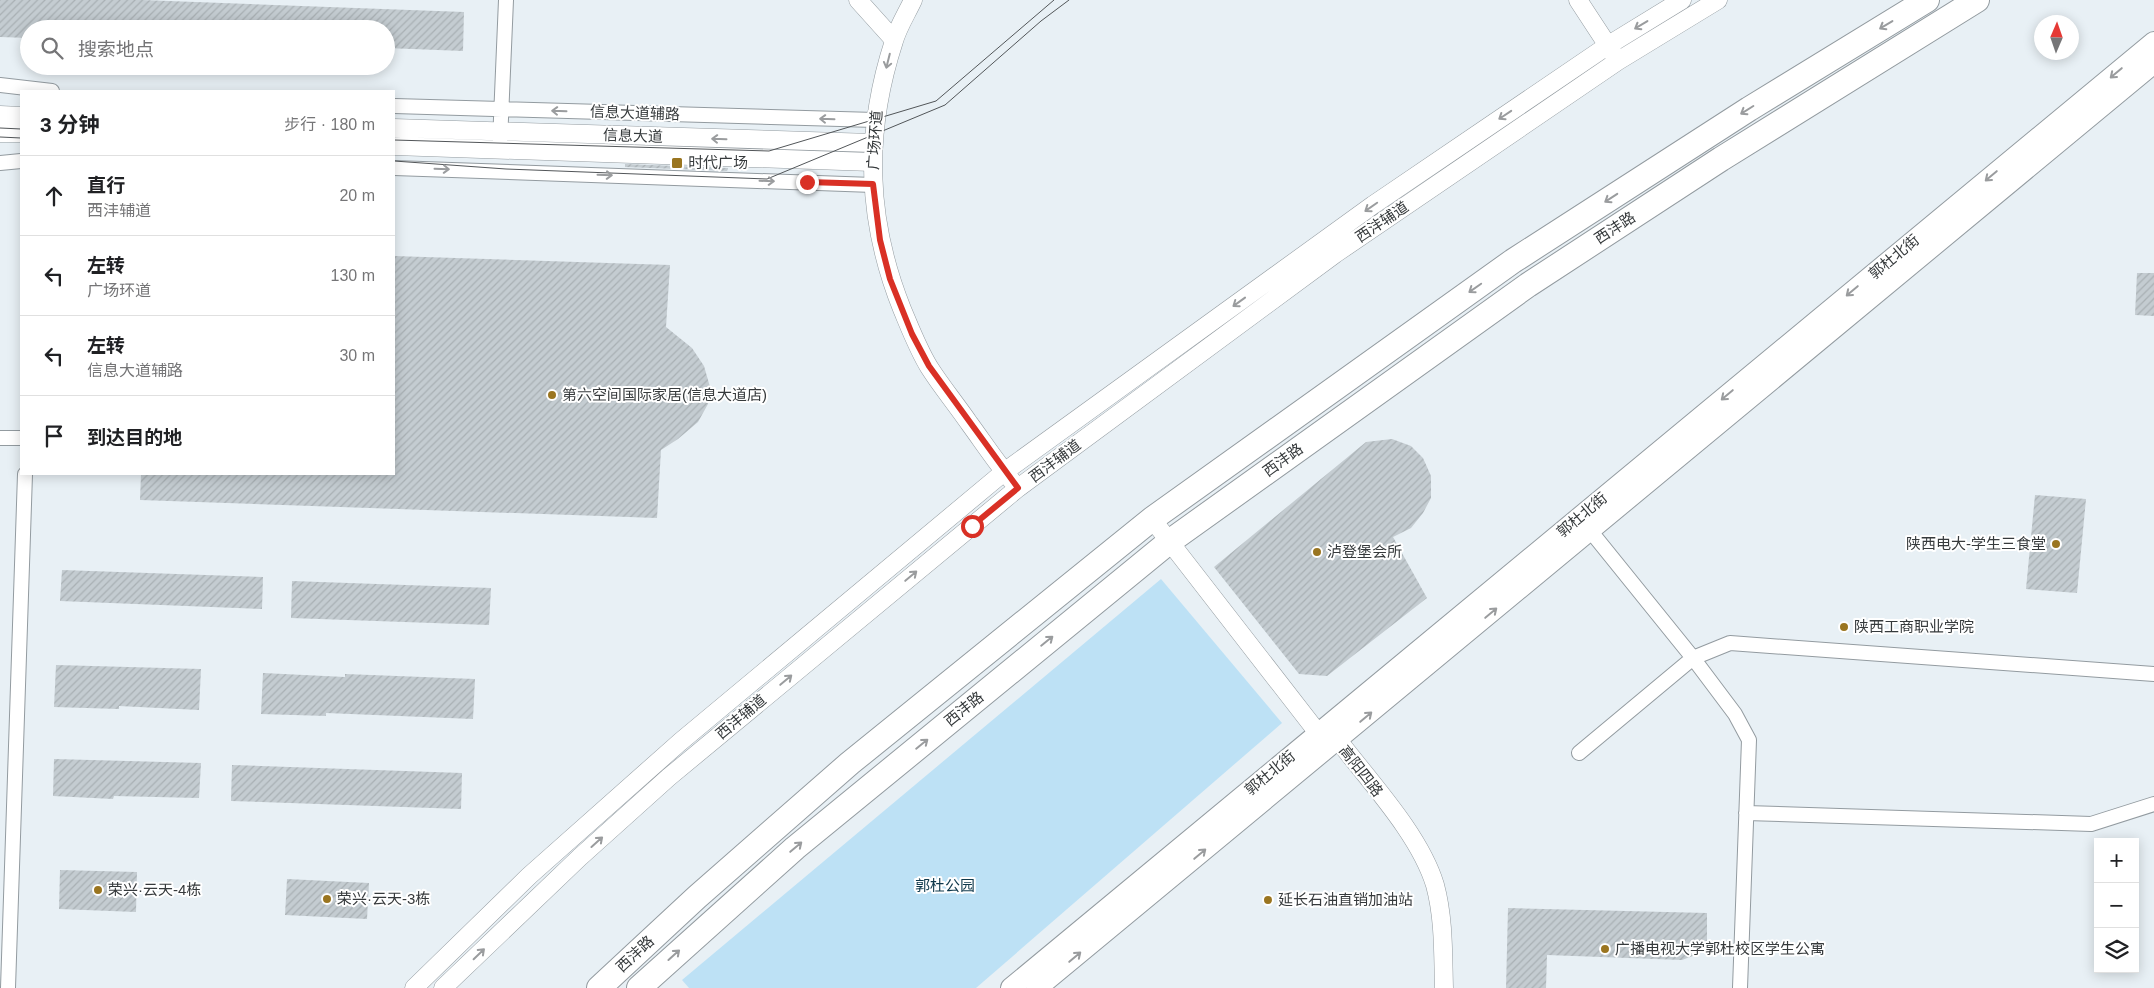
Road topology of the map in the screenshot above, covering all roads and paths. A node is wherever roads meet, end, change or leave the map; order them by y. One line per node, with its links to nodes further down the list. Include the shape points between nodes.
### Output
1 (506, 0): 17 (street)
2 (858, 0): 9 (street)
3 (913, 0): 9 (street, 广场环道)
4 (1578, 0): 11 (street)
5 (1682, 0): 11 (street, 西沣辅道, one-way to 11)
6 (1718, 0): 12 (street, 西沣辅道)
7 (1927, 0): 37 (highway, 西沣路, one-way to 37, via 1749,109 1513,262)
8 (1977, 0): 39 (highway, 西沣路, via 1721,159 1528,285)
9 (894, 40): 20 (street, 广场环道, one-way to 20)
10 (2154, 42): 38 (main road, 郭杜北街, one-way to 38)
11 (1607, 46): 12 (street); 34 (street, 西沣辅道, one-way to 34, via 1373,205)
12 (1618, 61): 36 (street, 西沣辅道, via 1335,254)
13 (2154, 63): 38 (main road, 郭杜北街)
14 (0, 85): 15 (street)
15 (43, 90)
16 (395, 106): 17 (street, 信息大道辅路)
17 (501, 110): 20 (street, 信息大道辅路, one-way to 17); 24 (street)
18 (0, 115): 19 (street)
19 (20, 116)
20 (876, 120): 25 (street, 广场环道)
21 (395, 128): 24 (street, 信息大道)
22 (0, 133): 23 (street)
23 (20, 133)
24 (500, 141): 25 (street, 信息大道, one-way to 24); 26 (street, 信息大道); 29 (street, 信息大道)
25 (872, 143): 29 (street, 广场环道)
26 (395, 146)
27 (20, 161): 28 (street)
28 (0, 162)
29 (872, 162): 31 (street, 广场环道)
30 (395, 168): 31 (street, one-way to 31)
31 (873, 184): 34 (street, 广场环道, via 880,240 890,279 912,334 929,366)
32 (0, 438): 33 (street)
33 (20, 438)
34 (1004, 472): 36 (street, 广场环道); 48 (street, 西沣辅道, via 680,742 529,876)
35 (25, 475): 47 (street)
36 (1018, 488): 49 (street, 西沣辅道, one-way to 36, via 669,777)
37 (1152, 519): 39 (street); 50 (highway, 西沣路, via 850,763)
38 (1585, 524): 40 (street); 42 (main road, 郭杜北街); 43 (main road, 郭杜北街, one-way to 38)
39 (1169, 542): 42 (street); 51 (highway, 西沣路, one-way to 39, via 795,848)
40 (1693, 658): 41 (street, via 1730,643); 44 (street); 46 (street, via 1735,714 1749,740)
41 (2154, 674)
42 (1318, 733): 43 (street, 高阳四路); 52 (main road, 郭杜北街)
43 (1338, 740): 53 (main road, 郭杜北街, one-way to 43); 54 (street, 高阳四路, via 1418,844 1435,886)
44 (1579, 753)
45 (2154, 804): 46 (street, via 2091,824)
46 (1746, 813): 55 (street)
47 (8, 988)
48 (414, 988)
49 (443, 988)
50 (599, 988)
51 (639, 988)
52 (1011, 988)
53 (1037, 988)
54 (1444, 988)
55 (1740, 988)

